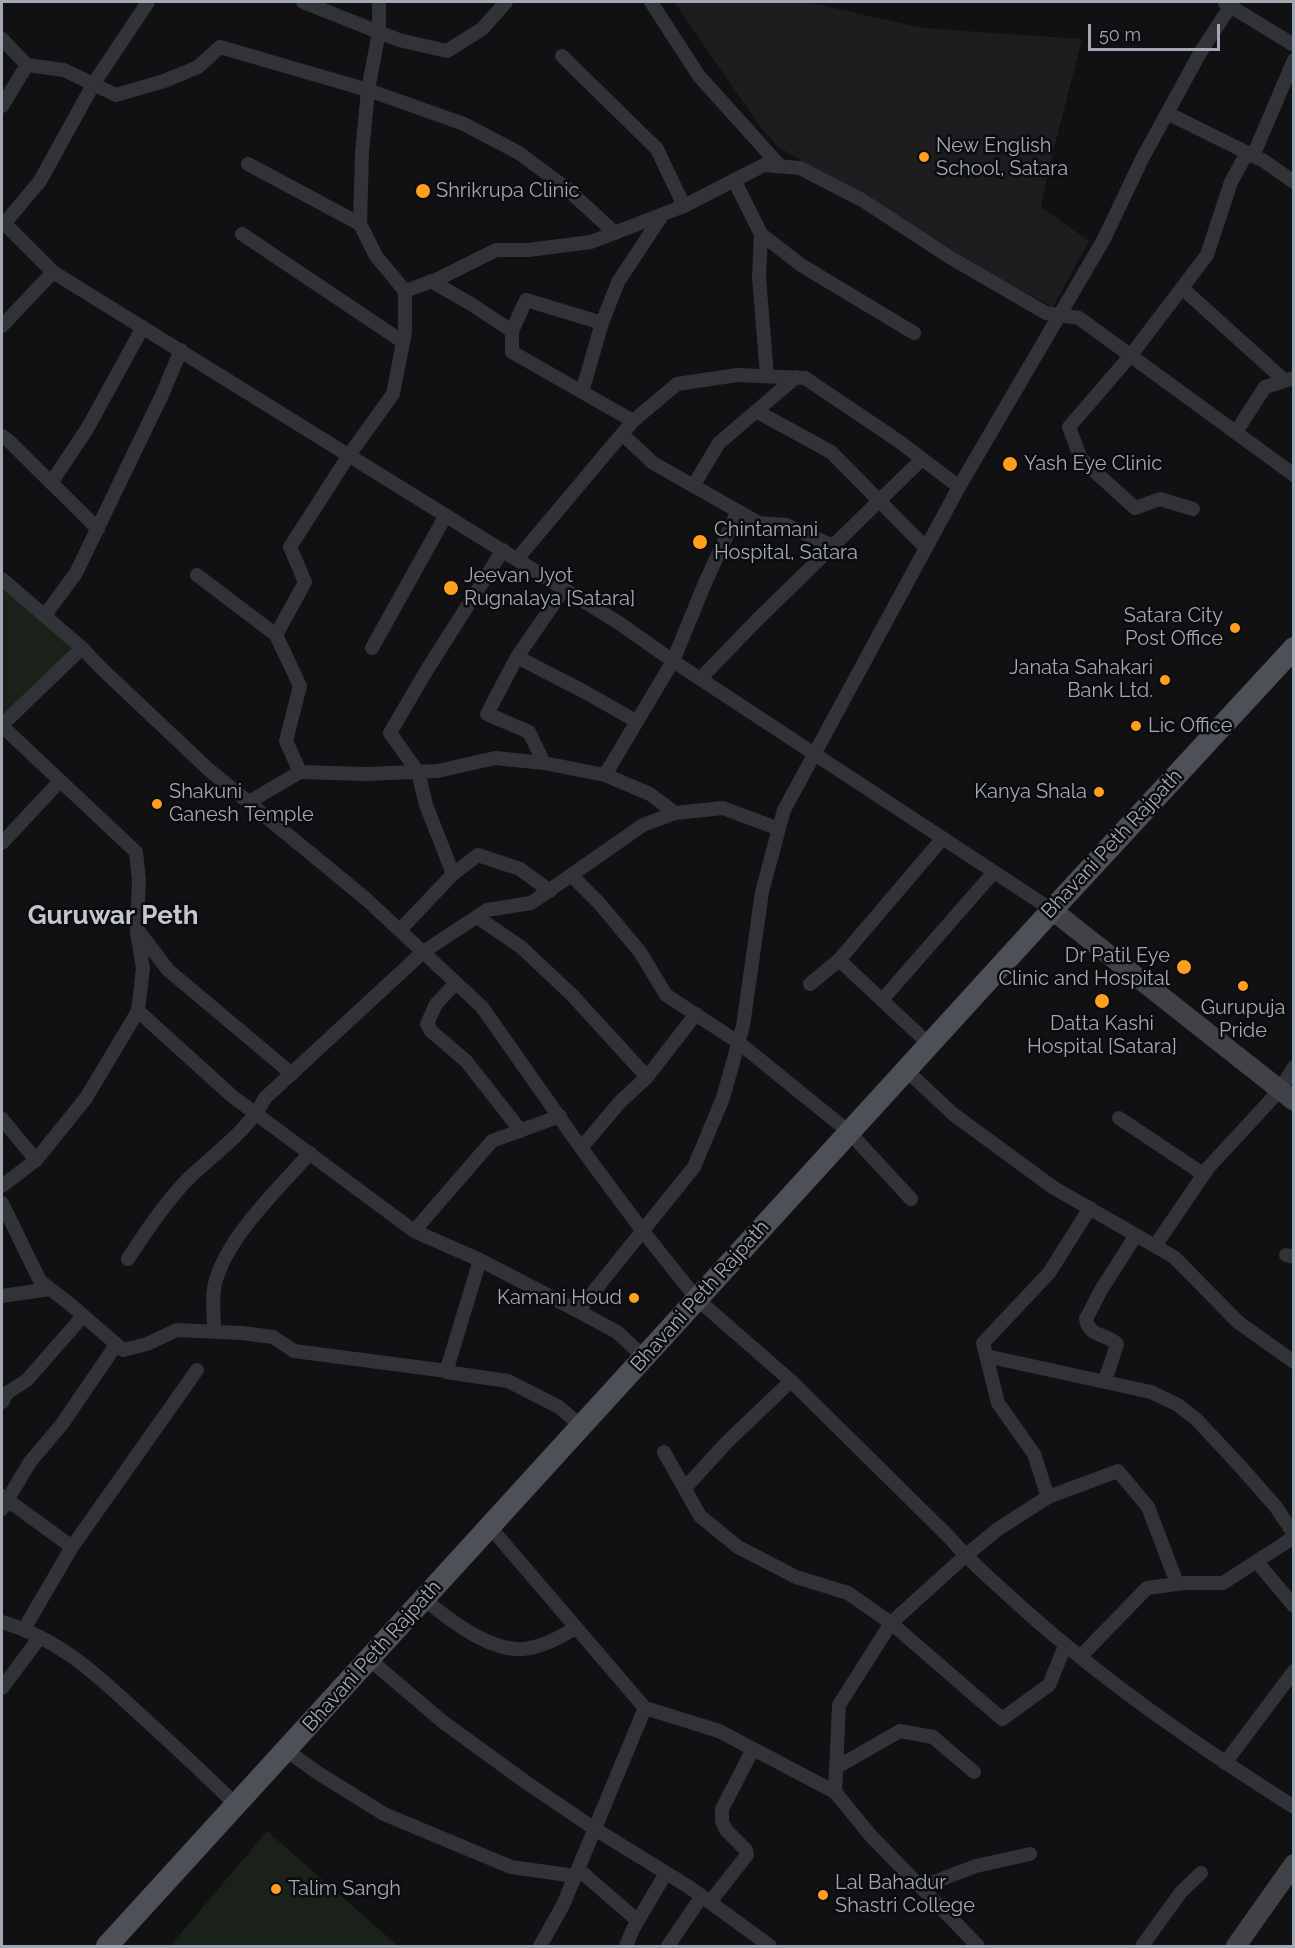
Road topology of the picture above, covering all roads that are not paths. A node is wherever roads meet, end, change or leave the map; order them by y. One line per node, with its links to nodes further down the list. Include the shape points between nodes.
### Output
1 (148, 2): 13 (street)
2 (303, 2): 7 (street)
3 (379, 2): 7 (street)
4 (506, 2): 7 (street, via 482,29 447,51)
5 (651, 2): 19 (street, via 699,76)
6 (1229, 3): 9 (street); 16 (street)
7 (379, 32): 14 (street)
8 (2, 39): 12 (street)
9 (1293, 45)
10 (562, 56): 22 (street, via 657,149)
11 (1293, 60): 17 (street)
12 (27, 65): 13 (street, via 64,70); 15 (street)
13 (94, 83): 14 (street, via 116,95 198,67 220,47); 24 (street, via 40,181)
14 (368, 90): 25 (street); 26 (street, via 464,124 519,153 566,188)
15 (2, 106)
16 (1167, 114): 17 (street); 33 (street, via 1104,239)
17 (1250, 154): 21 (street); 31 (street, via 1231,182 1208,255)
18 (248, 164): 25 (street)
19 (780, 166): 20 (street, via 764,165); 33 (street, via 800,168 862,200 951,258 1046,313)
20 (734, 180): 22 (street); 28 (street)
21 (1293, 182)
22 (684, 206): 23 (street)
23 (663, 214): 26 (street); 34 (street, via 618,282)
24 (3, 222): 29 (street)
25 (360, 224): 32 (street, via 376,256)
26 (615, 233): 30 (street, via 591,242 496,250)
27 (242, 234): 39 (street)
28 (760, 234): 38 (street, via 801,265); 42 (street, via 759,277)
29 (53, 272): 35 (street); 36 (street)
30 (431, 281): 32 (street); 37 (street)
31 (1182, 288): 41 (street); 44 (street)
32 (405, 291): 39 (street)
33 (1060, 315): 41 (street, via 1079,318); 56 (street)
34 (602, 323): 37 (street, via 526,300); 45 (street)
35 (2, 326)
36 (143, 327): 40 (street); 54 (street, via 87,429)
37 (512, 331): 45 (street, via 512,352)
38 (914, 333)
39 (403, 342): 51 (street, via 393,394)
40 (181, 351): 51 (street); 61 (street)
41 (1131, 355): 48 (street); 58 (street, via 1070,427 1081,459 1135,508 1160,499)
42 (767, 376): 43 (street); 47 (street, via 737,375 677,384)
43 (796, 377): 46 (street); 52 (street, via 805,378)
44 (1288, 379): 48 (street, via 1265,387)
45 (582, 392): 47 (street)
46 (756, 411): 55 (street, via 719,443); 57 (street, via 831,452)
47 (633, 421): 49 (street)
48 (1236, 432): 53 (street)
49 (622, 434): 55 (street, via 653,463); 65 (street)
50 (2, 436): 54 (street)
51 (349, 455): 60 (street); 70 (street, via 290,547 305,582)
52 (922, 459): 56 (street); 57 (street)
53 (1293, 475)
54 (51, 483): 61 (street)
55 (693, 486): 59 (street)
56 (959, 487): 63 (street)
57 (879, 501): 62 (street); 63 (street)
58 (1193, 509)
59 (738, 511): 62 (street, via 759,523 786,525); 75 (street)
60 (446, 515): 64 (street); 72 (street)
61 (98, 529): 69 (street, via 76,573)
62 (832, 546): 76 (street)
63 (926, 548): 79 (street)
64 (503, 550): 65 (street); 82 (street, via 390,733)
65 (517, 559): 68 (street)
66 (197, 575): 70 (street)
67 (2, 579): 69 (street)
68 (564, 589): 74 (street); 75 (street)
69 (45, 615): 71 (street)
70 (276, 635): 81 (street, via 300,686 286,741)
71 (82, 648): 78 (street); 85 (street, via 200,761)
72 (372, 648)
73 (1293, 648): 94 (main road, Bhavani Peth Rajpath)
74 (517, 657): 77 (street); 80 (street, via 487,714 529,732)
75 (673, 661): 76 (street); 77 (street)
76 (701, 678): 79 (street)
77 (636, 721): 83 (street)
78 (2, 726): 84 (street)
79 (815, 753): 87 (street, via 784,810); 88 (street)
80 (544, 763): 82 (street, via 495,758); 83 (street)
81 (300, 772): 82 (street); 85 (street)
82 (418, 772): 91 (street, via 426,805)
83 (604, 775): 86 (street, via 650,794)
84 (60, 781): 89 (street); 96 (street, via 136,852)
85 (249, 802): 97 (street)
86 (675, 813): 87 (street, via 723,808); 92 (street, via 643,825)
87 (779, 829): 105 (street, via 762,892)
88 (942, 838): 90 (street); 99 (street)
89 (2, 843)
90 (994, 872): 94 (street); 102 (street)
91 (453, 874): 93 (street, via 477,855 520,869); 97 (street)
92 (572, 876): 93 (street); 104 (street, via 640,952 666,995)
93 (550, 891): 95 (street, via 531,903 487,910)
94 (1052, 910): 106 (main road, Bhavani Peth Rajpath); 111 (main road)
95 (477, 916): 98 (street); 110 (street, via 521,947 572,995)
96 (137, 929): 103 (street, via 143,968); 109 (street, via 168,970)
97 (400, 930): 98 (street)
98 (423, 952): 100 (street); 109 (street)
99 (839, 960): 101 (street); 102 (street)
100 (456, 983): 113 (street, via 482,1007); 116 (street, via 436,1004 427,1024 466,1061)
101 (810, 984)
102 (882, 1000): 106 (street)
103 (138, 1011): 112 (street); 120 (street, via 86,1098)
104 (696, 1014): 105 (street); 110 (street)
105 (738, 1042): 117 (street); 126 (street, via 723,1098 694,1167)
106 (929, 1044): 108 (main road, Bhavani Peth Rajpath)
107 (1293, 1067): 111 (street)
108 (906, 1070): 117 (main road, Bhavani Peth Rajpath); 125 (street, via 953,1113 1054,1188)
109 (292, 1074): 112 (street, via 265,1098)
110 (647, 1077): 118 (street)
111 (1287, 1095): 121 (street)
112 (257, 1114): 119 (street); 130 (street, via 187,1180)
113 (560, 1116): 116 (street); 118 (street)
114 (1119, 1118): 121 (street)
115 (2, 1119): 120 (street)
116 (521, 1131): 127 (street, via 492,1141)
117 (849, 1132): 123 (street); 134 (main road, Bhavani Peth Rajpath)
118 (581, 1148): 126 (street)
119 (310, 1153): 127 (street); 137 (street, via 238,1236 222,1262 214,1282)
120 (36, 1160): 122 (street)
121 (1203, 1174): 129 (street)
122 (2, 1186)
123 (911, 1199)
124 (2, 1203): 132 (street, via 40,1281)
125 (1090, 1208): 128 (street); 139 (street, via 1049,1273 983,1343)
126 (642, 1230): 134 (street); 135 (street)
127 (414, 1231): 131 (street)
128 (1136, 1235): 129 (street); 145 (street, via 1086,1319 1095,1334 1117,1344)
129 (1155, 1246): 141 (street, via 1174,1257 1239,1322)
130 (128, 1259)
131 (480, 1260): 135 (street); 143 (street)
132 (51, 1289): 133 (street); 136 (street)
133 (2, 1296)
134 (697, 1299): 140 (main road, Bhavani Peth Rajpath); 144 (street)
135 (578, 1311): 140 (street, via 617,1332)
136 (83, 1316): 138 (street); 146 (street, via 35,1372 7,1393)
137 (214, 1331): 138 (street, via 177,1330 123,1350); 143 (street, via 273,1337 294,1351)
138 (116, 1345): 151 (street)
139 (986, 1356): 145 (street); 150 (street, via 998,1403 1034,1454)
140 (644, 1357): 147 (main road, Bhavani Peth Rajpath)
141 (1293, 1362)
142 (196, 1370): 154 (street)
143 (447, 1371): 147 (street, via 508,1381 559,1407)
144 (791, 1381): 149 (street); 155 (street)
145 (1105, 1381): 153 (street, via 1151,1392 1187,1412 1247,1473 1276,1507)
146 (2, 1402)
147 (581, 1426): 152 (main road, Bhavani Peth Rajpath)
148 (664, 1452): 149 (street)
149 (685, 1488): 161 (street, via 700,1516 738,1548 796,1577 848,1593)
150 (1048, 1497): 155 (street, via 998,1528); 157 (street, via 1118,1471 1148,1507)
151 (3, 1502): 154 (street)
152 (490, 1527): 158 (main road, Bhavani Peth Rajpath); 162 (street)
153 (1293, 1536): 156 (street)
154 (72, 1547): 163 (street)
155 (965, 1556): 161 (street); 165 (street)
156 (1257, 1562): 157 (street, via 1223,1583); 159 (street)
157 (1177, 1583): 166 (street, via 1147,1588)
158 (424, 1599): 162 (street, via 450,1621 506,1648 528,1649); 167 (main road, Bhavani Peth Rajpath)
159 (1293, 1606)
160 (2, 1622): 163 (street)
161 (891, 1623): 165 (street, via 1002,1719 1049,1685); 174 (street, via 839,1706)
162 (576, 1628): 170 (street)
163 (24, 1629): 164 (street)
164 (40, 1637): 169 (street); 177 (street, via 93,1671)
165 (1065, 1646): 166 (street)
166 (1080, 1657): 173 (street)
167 (369, 1659): 172 (main road, Bhavani Peth Rajpath); 179 (street, via 444,1722)
168 (1293, 1671): 173 (street)
169 (2, 1688)
170 (645, 1708): 171 (street, via 719,1731); 179 (street)
171 (753, 1749): 176 (street); 186 (street, via 722,1809 726,1830 747,1855)
172 (286, 1750): 177 (main road, Bhavani Peth Rajpath); 182 (street, via 384,1814 511,1867)
173 (1226, 1763): 178 (street)
174 (837, 1767): 175 (street, via 900,1731 933,1737); 176 (street)
175 (974, 1772)
176 (835, 1792): 185 (street)
177 (236, 1805): 188 (main road, Bhavani Peth Rajpath)
178 (1293, 1807)
179 (595, 1829): 182 (street); 183 (street)
180 (1030, 1854): 185 (street, via 976,1866)
181 (1293, 1864): 195 (main road)
182 (577, 1873): 187 (street); 189 (street)
183 (666, 1873): 186 (street); 187 (street)
184 (1201, 1873): 194 (street, via 1181,1892)
185 (921, 1887): 193 (street)
186 (706, 1899): 191 (street); 192 (street)
187 (638, 1921): 190 (street)
188 (107, 1947)
189 (540, 1947)
190 (626, 1947)
191 (668, 1947)
192 (770, 1947)
193 (978, 1947)
194 (1142, 1947)
195 (1236, 1947)

